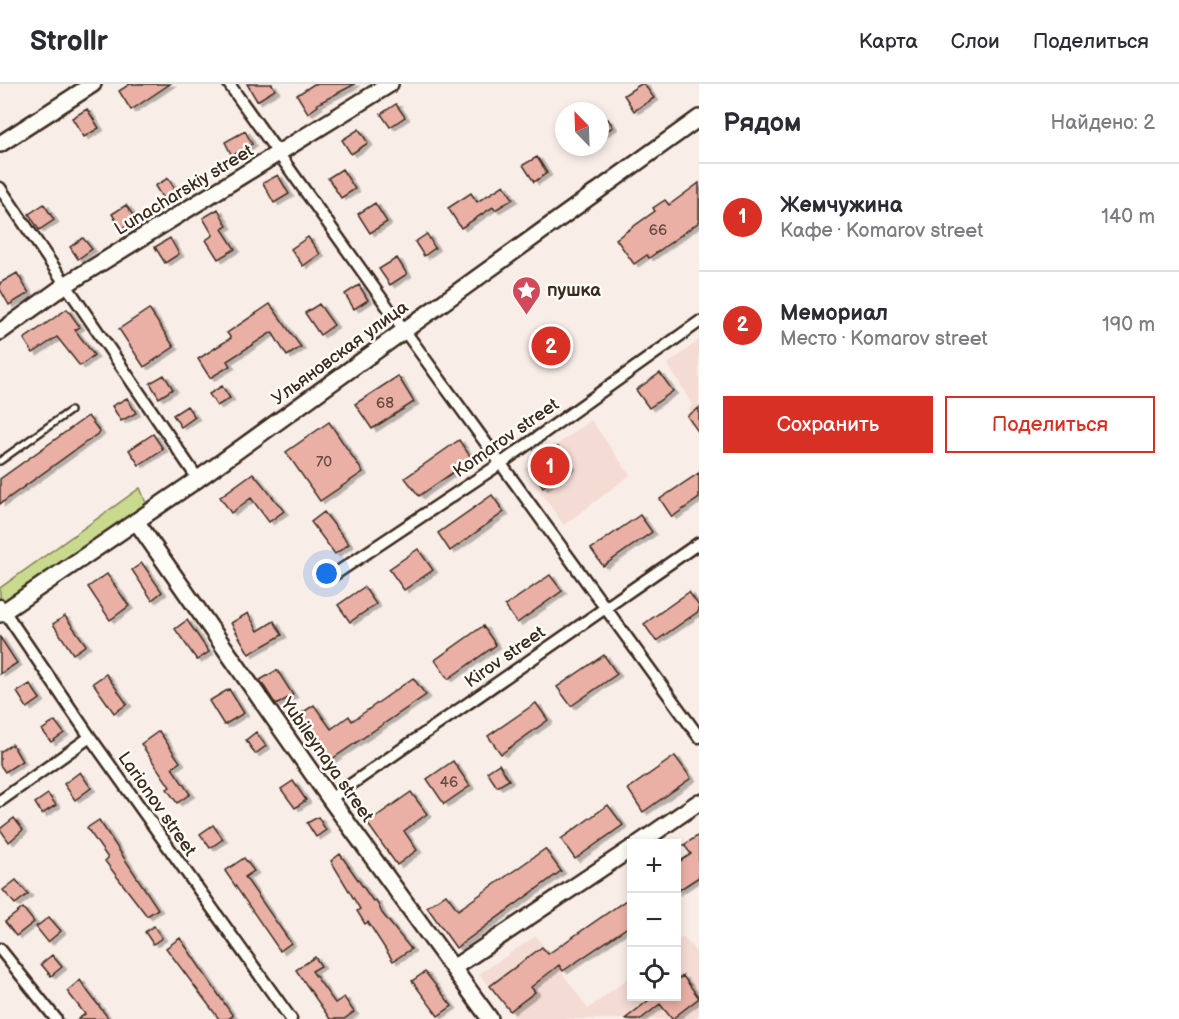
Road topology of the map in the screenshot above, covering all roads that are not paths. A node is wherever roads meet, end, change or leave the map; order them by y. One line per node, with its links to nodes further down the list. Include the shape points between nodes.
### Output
1 (93, 84): 5 (street)
2 (229, 84): 6 (street)
3 (390, 84): 6 (street, Lunacharskiy street)
4 (699, 118): 10 (street, Ульяновская улица)
5 (0, 144)
6 (279, 155): 8 (street, Lunacharskiy street); 10 (street)
7 (0, 188): 8 (street)
8 (65, 285): 11 (street, Lunacharskiy street); 15 (street)
9 (699, 322): 14 (street, Komarov street)
10 (404, 330): 14 (street); 15 (street, Ульяновская улица)
11 (0, 332)
12 (70, 411): 13 (lane)
13 (0, 461)
14 (500, 464): 18 (street, Komarov street); 19 (street)
15 (198, 479): 16 (street, Ульяновская улица)
16 (136, 521): 20 (street, Ульяновская улица); 23 (street, Yubileynaya street)
17 (699, 543): 19 (street, Kirov street)
18 (329, 578)
19 (606, 608): 22 (street); 23 (street, Kirov street)
20 (1, 610): 21 (street, Larionov street)
21 (90, 737): 24 (street); 31 (street, Larionov street)
22 (699, 737)
23 (330, 799): 29 (street, Yubileynaya street)
24 (0, 801)
25 (699, 802): 26 (street)
26 (644, 839)
27 (627, 851): 29 (street)
28 (0, 949): 30 (street)
29 (453, 968): 32 (street, Yubileynaya street)
30 (56, 1019)
31 (291, 1019)
32 (490, 1019)

